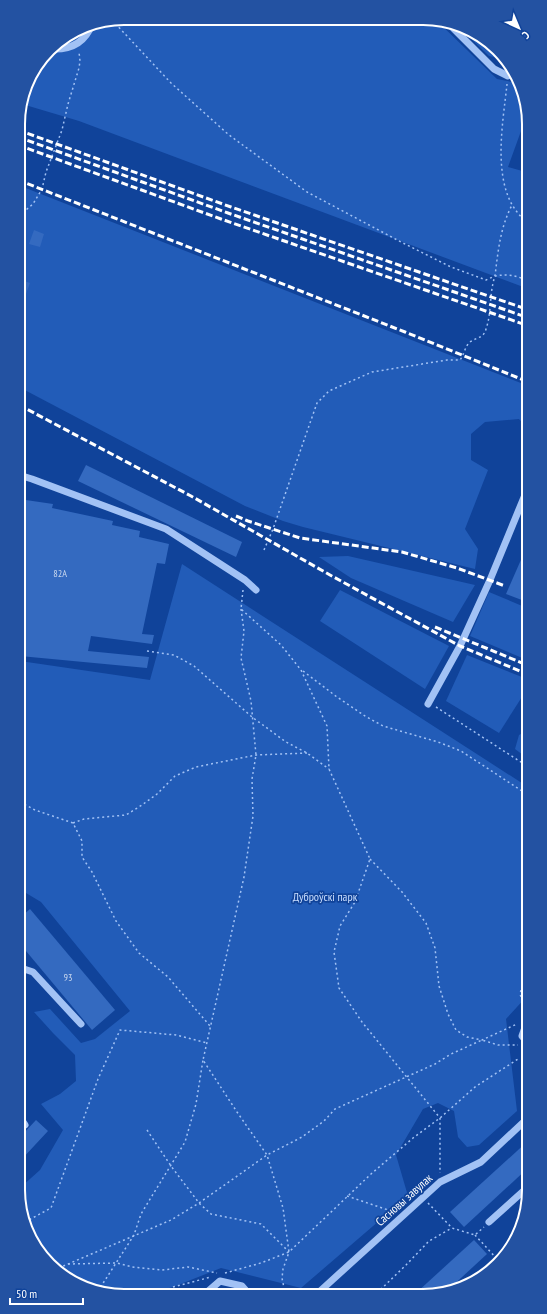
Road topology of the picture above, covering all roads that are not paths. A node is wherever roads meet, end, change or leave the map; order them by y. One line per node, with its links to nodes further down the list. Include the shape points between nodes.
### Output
1 (455, 30): 4 (street, via 494,69)
2 (88, 32): 3 (street, via 76,45)
3 (61, 48)
4 (509, 74)
5 (25, 477): 7 (street, via 166,529 245,580)
6 (522, 502): 8 (street, via 462,642)
7 (256, 590)
8 (429, 703)
9 (25, 969): 10 (street, via 33,972)
10 (81, 1024)
11 (522, 1122): 16 (street, Сасновы завулак, via 481,1162 440,1182)
12 (522, 1192): 13 (street)
13 (489, 1222)
14 (211, 1289): 15 (street, via 220,1281 242,1286)
15 (245, 1289)
16 (322, 1289)

